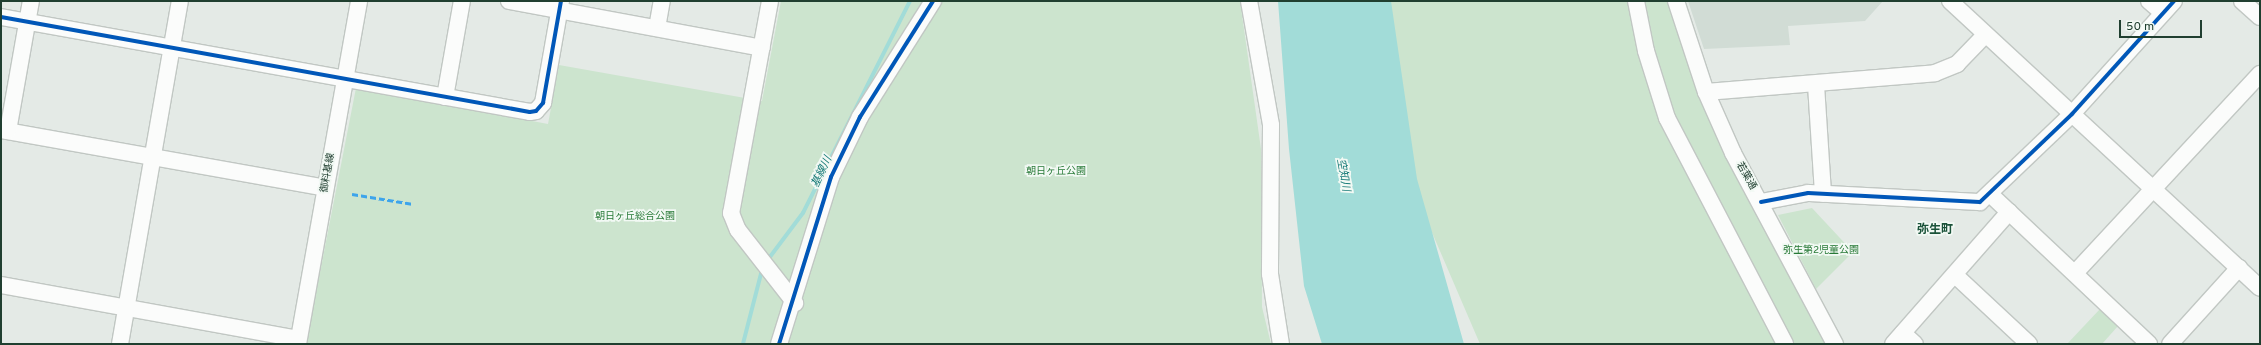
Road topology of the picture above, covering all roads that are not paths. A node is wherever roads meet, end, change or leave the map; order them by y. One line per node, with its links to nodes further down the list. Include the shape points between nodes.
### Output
1 (31, 1): 20 (street)
2 (180, 1): 23 (street)
3 (359, 1): 26 (street, 御料基線)
4 (462, 1): 29 (street)
5 (509, 1): 16 (street)
6 (662, 1): 21 (street)
7 (770, 1): 24 (street)
8 (933, 1): 44 (street, via 860,117 831,177 819,209)
9 (1249, 1): 50 (street, via 1271,125 1270,274)
10 (1636, 1): 51 (street, via 1646,51 1667,118)
11 (1676, 1): 28 (street, 若葉通)
12 (1950, 1): 22 (street)
13 (2149, 1): 17 (street)
14 (2174, 1): 17 (street)
15 (2242, 1): 19 (street)
16 (560, 6): 21 (street); 29 (street, via 543,103 536,111)
17 (2163, 13): 30 (street)
18 (1, 17): 20 (street)
19 (2260, 17)
20 (28, 22): 23 (street); 31 (street)
21 (657, 28): 24 (street)
22 (1986, 35): 27 (street, via 1957,64 1935,73); 30 (street)
23 (172, 48): 26 (street); 32 (street)
24 (762, 48): 44 (street, via 731,213 738,230)
25 (2260, 74): 34 (street)
26 (345, 79): 29 (street); 33 (street, 御料基線)
27 (1816, 85): 28 (street); 35 (street)
28 (1706, 92): 37 (street, 若葉通, via 1733,153)
29 (445, 97)
30 (2072, 114): 34 (street); 36 (street)
31 (5, 131): 32 (street)
32 (153, 158): 33 (street); 45 (street)
33 (326, 188): 47 (street, 御料基線)
34 (2153, 191): 39 (street); 40 (street)
35 (1823, 194): 36 (street, via 1980,202); 37 (street)
36 (1991, 195): 38 (street)
37 (1761, 202): 52 (street, 若葉通)
38 (2009, 212): 40 (street); 41 (street)
39 (2239, 268): 43 (street); 55 (street)
40 (2075, 273): 54 (street)
41 (1955, 275): 46 (street); 53 (street)
42 (1, 285): 45 (street)
43 (2260, 288)
44 (795, 303): 49 (street)
45 (126, 308): 47 (street); 48 (street)
46 (1904, 340)
47 (298, 342)
48 (120, 344)
49 (779, 344)
50 (1281, 344)
51 (1785, 344)
52 (1835, 344)
53 (2030, 344)
54 (2149, 344)
55 (2170, 344)

